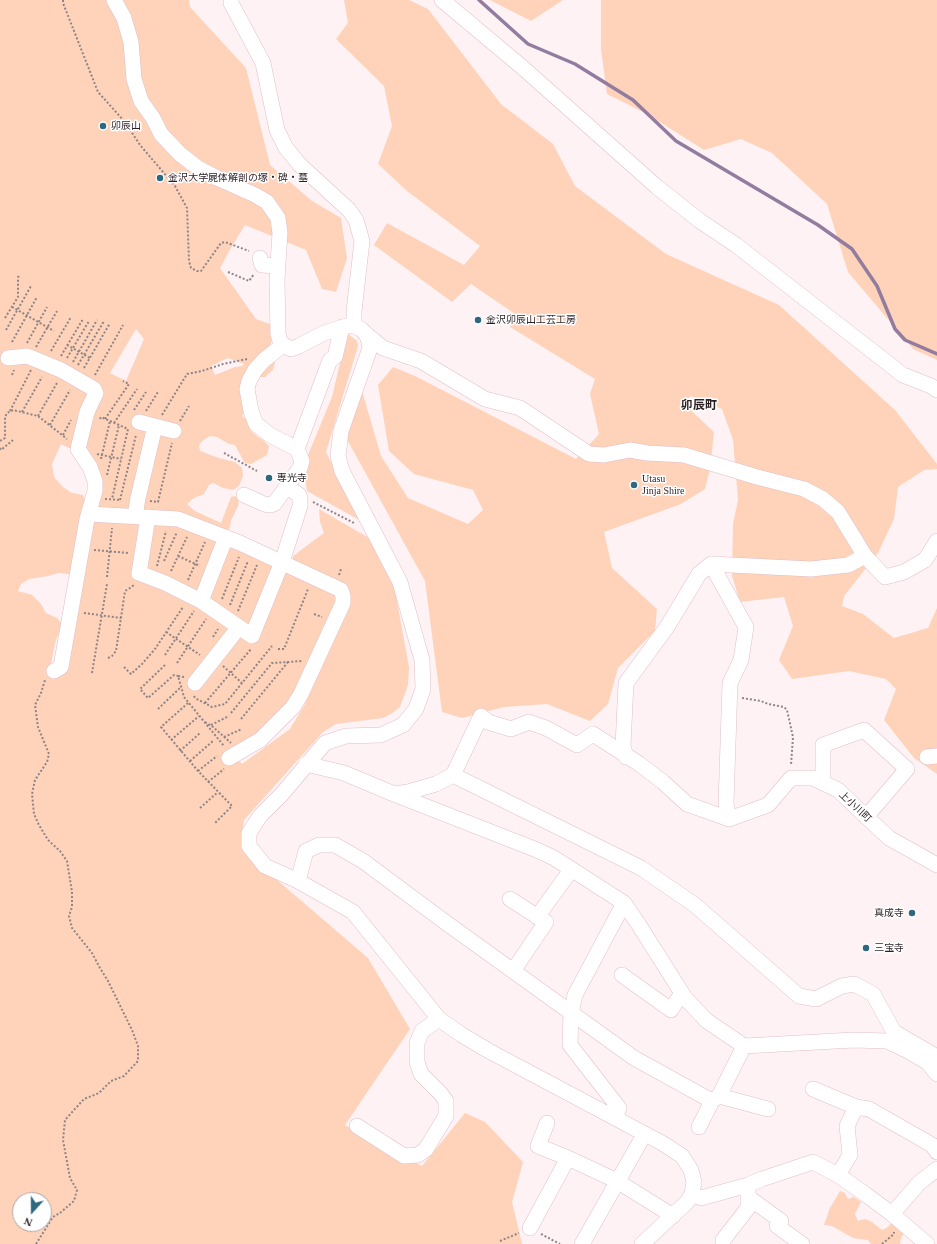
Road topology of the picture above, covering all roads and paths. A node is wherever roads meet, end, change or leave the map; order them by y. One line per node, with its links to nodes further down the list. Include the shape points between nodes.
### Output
1 (63, 0): 5 (path, via 98,92 175,186 187,208 191,268 201,271 221,243 225,242)
2 (114, 0): 6 (street, via 124,18 131,42 134,79 141,101 161,134 198,168 267,202 278,218)
3 (231, 0): 27 (street, via 263,63 278,130 286,148 356,220 362,241)
4 (442, 0): 41 (street, via 663,191 903,375)
5 (256, 255): 6 (street, via 262,265)
6 (278, 266): 32 (street, via 278,334)
7 (228, 272): 9 (path)
8 (19, 274): 13 (path, via 18,297)
9 (249, 281)
10 (31, 286): 14 (path)
11 (37, 297): 16 (path)
12 (47, 306): 23 (path)
13 (12, 307): 14 (path); 18 (path)
14 (18, 310): 16 (path); 28 (path)
15 (58, 311): 26 (path)
16 (27, 315): 23 (path); 30 (path)
17 (72, 317): 37 (path)
18 (5, 318)
19 (83, 319): 31 (path)
20 (97, 320): 37 (path)
21 (89, 321): 37 (path)
22 (104, 321): 37 (path)
23 (38, 322): 26 (path); 33 (path)
24 (110, 323): 36 (path)
25 (123, 325): 37 (path)
26 (48, 327): 29 (path); 37 (path, via 33,353)
27 (354, 329): 32 (street, via 324,333 291,349); 62 (street, via 335,357 330,360); 92 (street, via 384,348 421,361 485,399 520,408 589,454 604,455 630,450 684,455 804,490 823,499 838,512); 148 (street, via 369,341 370,348 341,431 338,456 342,471 400,582 422,660 423,689 416,709 403,725 381,734 346,736 325,743)
28 (6, 330)
29 (54, 331)
30 (12, 342)
31 (68, 345): 36 (path); 37 (path)
32 (283, 345): 34 (street)
33 (24, 348)
34 (270, 355): 55 (path, via 187,374); 62 (street, via 255,370 249,381 247,389 251,411 256,424 264,432)
35 (8, 358): 37 (street, via 27,356)
36 (90, 358): 37 (path)
37 (62, 373): 44 (path); 46 (path); 53 (path); 61 (street, via 94,389 96,393 87,412)
38 (42, 378): 45 (path)
39 (124, 381): 48 (path, via 129,384)
40 (137, 389): 51 (path)
41 (937, 390)
42 (158, 392): 50 (path)
43 (188, 406): 56 (path)
44 (9, 412): 45 (path); 59 (path, via 5,417 4,438)
45 (22, 412): 46 (path)
46 (38, 416): 53 (path)
47 (73, 417): 57 (path)
48 (105, 419): 49 (path); 52 (path, via 100,417)
49 (110, 421): 51 (path); 64 (path)
50 (139, 422): 55 (street); 75 (path)
51 (114, 423): 54 (path)
52 (99, 424)
53 (50, 425): 57 (path)
54 (119, 425): 65 (path); 66 (path, via 128,428)
55 (155, 426): 56 (street); 73 (street)
56 (174, 431): 73 (path, via 158,502)
57 (62, 435): 61 (path)
58 (13, 440): 60 (path, via 1,450)
59 (0, 441)
60 (0, 448)
61 (78, 449): 67 (street)
62 (297, 449): 70 (street, via 302,461)
63 (224, 453): 68 (path)
64 (102, 455): 65 (path); 67 (path); 67 (path, via 92,453)
65 (111, 457): 66 (path); 69 (path)
66 (121, 459): 74 (path)
67 (94, 464): 72 (street)
68 (257, 470)
69 (106, 477)
70 (287, 487): 71 (street, via 274,504 270,505); 94 (street, via 299,495 300,506)
71 (244, 494)
72 (94, 496): 74 (path); 77 (street)
73 (138, 499): 75 (path); 78 (street)
74 (112, 500): 75 (path)
75 (120, 500)
76 (316, 503): 80 (path)
77 (89, 514): 78 (street); 87 (street)
78 (142, 516): 85 (street, via 178,519); 90 (street)
79 (112, 524): 89 (path)
80 (357, 524)
81 (180, 526): 93 (path)
82 (166, 531): 100 (path)
83 (187, 537): 91 (path)
84 (207, 537): 95 (path)
85 (226, 538): 88 (street); 97 (street)
86 (937, 541): 92 (street, via 925,560 904,572 885,577)
87 (82, 549): 89 (path); 107 (street)
88 (253, 549): 94 (street); 103 (path); 106 (path); 111 (path)
89 (110, 552): 90 (path); 98 (path)
90 (142, 555): 100 (street)
91 (178, 556): 95 (path); 100 (path)
92 (865, 556): 96 (street, via 848,565 812,569)
93 (164, 561)
94 (282, 562): 99 (street); 113 (street)
95 (195, 564): 97 (path); 101 (path)
96 (711, 564): 128 (street, via 746,627 741,660 730,683); 145 (street, via 700,574 667,628 626,683 623,746)
97 (212, 572): 105 (street)
98 (107, 577)
99 (313, 577): 115 (path, via 284,649); 146 (street, via 341,590 343,603 293,707 260,740)
100 (153, 578): 105 (street); 109 (path, via 137,582 125,591)
101 (187, 582)
102 (107, 584): 108 (path)
103 (222, 601)
104 (185, 604): 112 (path)
105 (198, 606): 111 (street); 116 (path)
106 (230, 606)
107 (71, 611): 108 (path); 122 (street, via 60,667)
108 (102, 615): 109 (path); 123 (path)
109 (121, 618): 117 (path, via 116,651)
110 (207, 618): 119 (path)
111 (238, 619): 113 (street); 118 (street)
112 (166, 632): 118 (path); 121 (path, via 155,649 131,674)
113 (252, 636): 124 (path, via 258,640)
114 (272, 646): 126 (path)
115 (278, 649)
116 (165, 655)
117 (108, 658)
118 (212, 660): 124 (path); 127 (street)
119 (177, 663)
120 (165, 665): 125 (path, via 140,689 148,698 174,675)
121 (124, 667)
122 (54, 671): 194 (path, via 47,674 35,705 38,727 49,754 47,762 35,780 32,794 34,814 48,840 67,861 72,892 69,916 72,928 92,953 108,981 138,1046 138,1061 124,1076 111,1082 99,1093 84,1099 65,1120 63,1140 70,1178 77,1190 74,1201 53,1217)
123 (92, 672)
124 (231, 673): 126 (path); 130 (path)
125 (178, 676): 127 (path); 127 (path, via 186,677)
126 (242, 683): 130 (path, via 225,704 212,707)
127 (188, 685): 129 (path, via 184,697); 130 (path, via 195,698); 131 (path)
128 (730, 696): 151 (path, via 761,701 787,710 793,737); 158 (street, via 726,804)
129 (188, 703): 133 (path); 141 (path, via 161,727)
130 (205, 703)
131 (158, 709)
132 (231, 713): 135 (path, via 272,663 288,662)
133 (198, 716): 136 (path); 141 (path)
134 (229, 716): 137 (path)
135 (241, 719)
136 (202, 720): 137 (path); 146 (path)
137 (211, 725): 140 (path)
138 (242, 729): 140 (path)
139 (200, 733): 144 (path)
140 (224, 737): 142 (path, via 230,743)
141 (170, 740): 144 (path)
142 (237, 740)
143 (213, 741): 147 (path)
144 (180, 751): 147 (path)
145 (626, 757): 150 (street, via 593,734 577,745 529,722 511,728 488,722 481,716); 158 (street, via 663,782 687,804)
146 (229, 760): 149 (path, via 222,752); 152 (path)
147 (190, 761): 149 (path)
148 (306, 764): 155 (street, via 344,772); 162 (street, via 260,816 249,833 249,846 265,866)
149 (198, 771): 152 (path)
150 (453, 775): 155 (street, via 436,784); 172 (street, via 641,868 695,905 800,996 816,999 842,986 854,984 873,994 894,1032)
151 (791, 778): 153 (street, 上小川町, via 813,778); 158 (street, via 768,805)
152 (208, 782): 154 (path)
153 (823, 783): 157 (street, 上小川町, via 838,790); 157 (street, via 823,745 864,730 906,770)
154 (218, 792): 156 (path); 159 (path, via 232,806)
155 (394, 794): 161 (street, via 537,850)
156 (200, 808)
157 (866, 817): 160 (street, 上小川町, via 889,838)
158 (729, 819)
159 (214, 823)
160 (937, 865)
161 (572, 870): 164 (street); 165 (street)
162 (298, 881): 166 (street, via 306,852 320,844 335,845 363,861); 170 (street, via 353,912)
163 (510, 899): 165 (street)
164 (624, 903): 168 (street); 169 (street, via 575,995)
165 (537, 917): 166 (street, via 546,922)
166 (513, 971): 169 (street)
167 (622, 975): 168 (street, via 671,1010)
168 (682, 993): 171 (street, via 707,1021)
169 (571, 1013): 175 (street, via 634,1058); 178 (street, via 570,1045 620,1108)
170 (439, 1018): 178 (street, via 489,1051); 180 (street, via 422,1031 417,1043 417,1062 421,1074 446,1101 446,1116 426,1150 418,1155 404,1156)
171 (744, 1046): 173 (street, via 854,1040 887,1041 927,1062); 175 (street)
172 (935, 1055)
173 (937, 1074)
174 (813, 1089): 176 (street)
175 (716, 1099): 177 (street); 181 (street)
176 (856, 1107): 183 (street, via 868,1109 932,1146); 186 (street, via 847,1126 850,1155)
177 (768, 1109)
178 (616, 1118): 189 (street, via 682,1156 691,1170 694,1182)
179 (547, 1123): 184 (street, via 538,1146)
180 (357, 1126)
181 (698, 1127)
182 (640, 1142): 187 (street)
183 (937, 1152)
184 (568, 1158): 187 (street); 193 (street)
185 (937, 1169): 190 (street, via 919,1183)
186 (838, 1175): 188 (street, via 814,1162 762,1179); 190 (street)
187 (617, 1181): 191 (street); 195 (street)
188 (748, 1191): 189 (street, via 700,1198); 197 (street, via 748,1208 723,1240); 198 (street, via 781,1221 777,1226)
189 (692, 1194): 191 (street)
190 (892, 1214): 192 (street)
191 (673, 1216): 196 (street)
192 (904, 1224): 199 (path); 200 (street)
193 (530, 1228)
194 (36, 1244)
195 (582, 1244)
196 (642, 1244)
197 (723, 1244)
198 (802, 1244)
199 (882, 1244)
200 (927, 1244)

